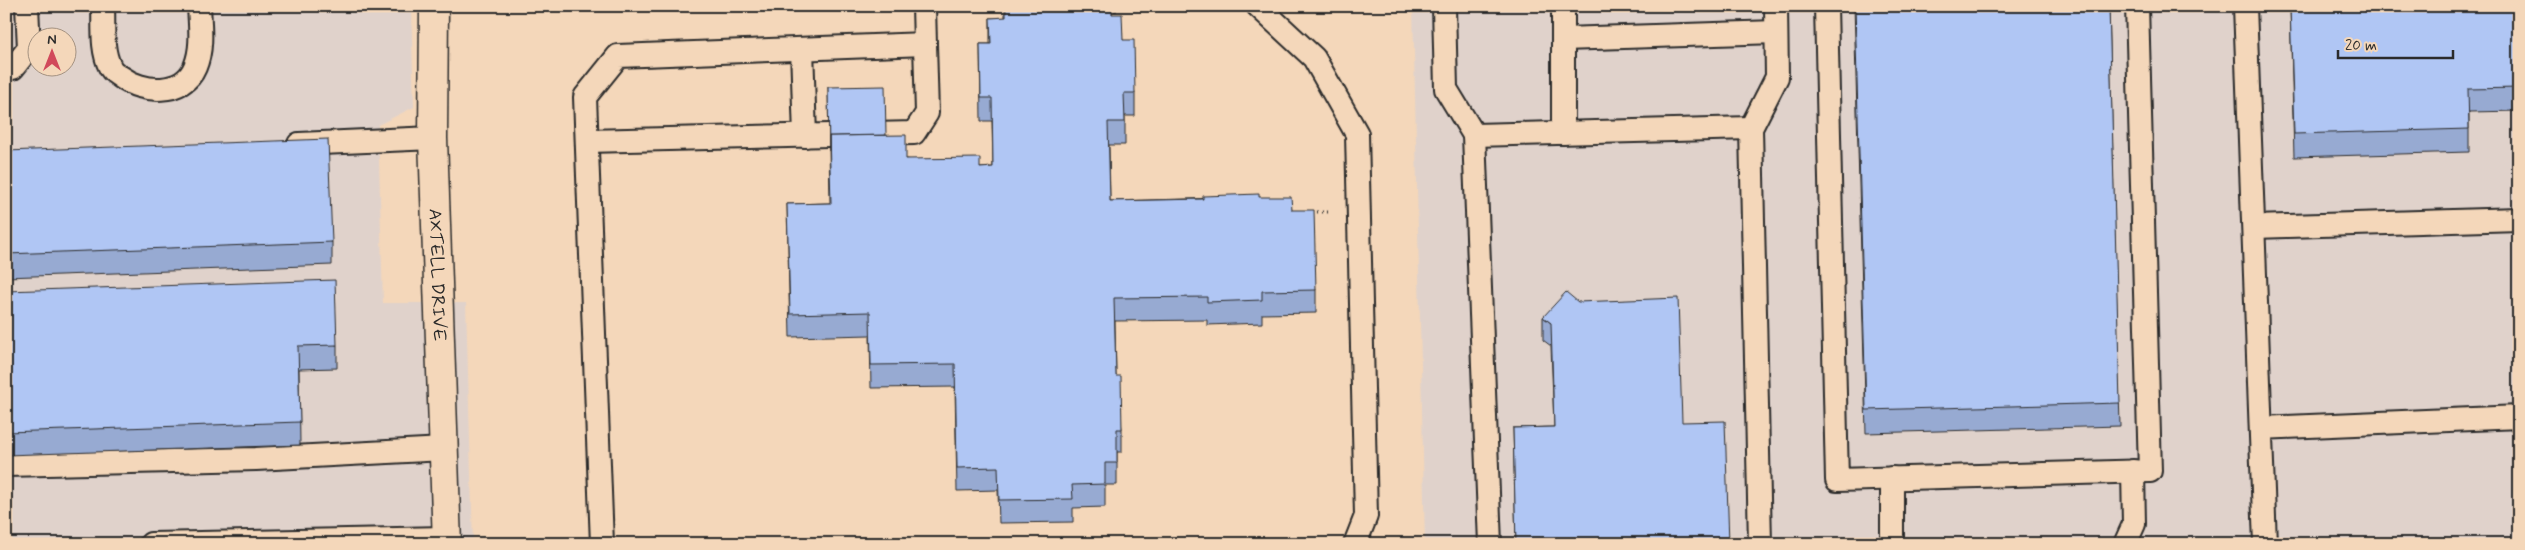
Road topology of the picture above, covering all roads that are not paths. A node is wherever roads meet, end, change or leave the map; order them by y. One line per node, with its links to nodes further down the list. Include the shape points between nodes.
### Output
1 (27, 6): 17 (lane, via 29,48 12,68)
2 (103, 6): 3 (lane, via 105,54 111,70 132,86 156,90 180,84 194,69 201,47)
3 (199, 6)
4 (434, 6): 22 (street, AXTELL DRIVE)
5 (924, 6): 15 (lane)
6 (1258, 6): 36 (lane, via 1314,58 1356,134 1366,516)
7 (1444, 6): 20 (lane, via 1446,89)
8 (1563, 6): 14 (lane)
9 (1776, 6): 13 (lane)
10 (1826, 6): 32 (lane, via 1836,480)
11 (2137, 6): 31 (lane, via 2150,471)
12 (2245, 6): 26 (lane)
13 (1776, 32): 14 (lane); 18 (lane, via 1777,77)
14 (1563, 38): 19 (lane)
15 (925, 44): 16 (lane); 21 (lane, via 927,113 914,133)
16 (802, 49): 21 (lane); 23 (lane, via 618,56 585,97)
17 (6, 68)
18 (1750, 128): 19 (lane); 38 (lane)
19 (1563, 133): 20 (lane)
20 (1474, 135): 37 (lane)
21 (805, 136): 23 (lane)
22 (433, 138): 24 (lane); 29 (street, AXTELL DRIVE)
23 (587, 141): 35 (lane)
24 (274, 144)
25 (2519, 219): 26 (lane)
26 (2254, 227): 28 (lane)
27 (2519, 417): 28 (lane)
28 (2261, 428): 41 (lane)
29 (444, 449): 30 (lane, via 256,459); 33 (street, AXTELL DRIVE)
30 (6, 465)
31 (2133, 471): 32 (lane); 40 (lane, via 2134,524)
32 (1892, 478): 39 (lane)
33 (447, 541): 34 (lane)
34 (151, 544)
35 (602, 544)
36 (1355, 544)
37 (1490, 544)
38 (1760, 544)
39 (1892, 544)
40 (2125, 544)
41 (2265, 544)

